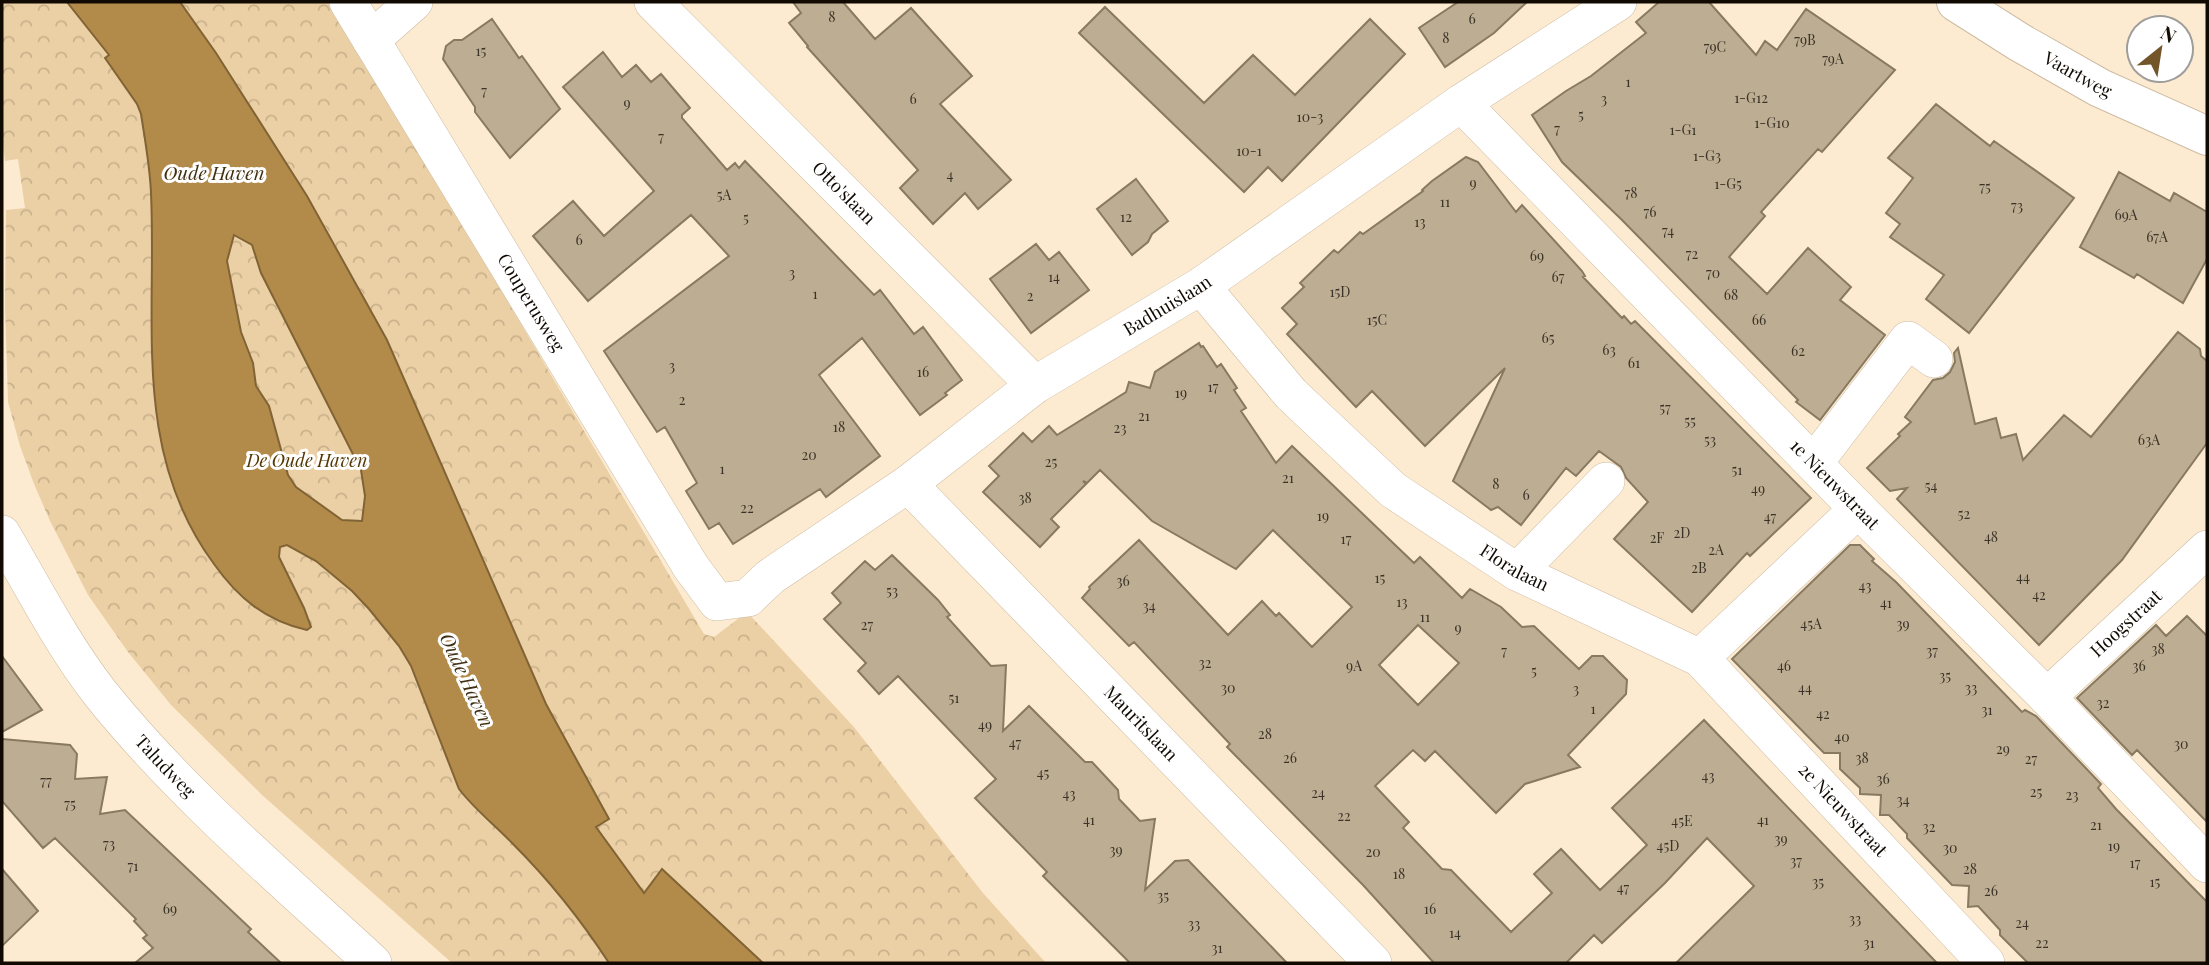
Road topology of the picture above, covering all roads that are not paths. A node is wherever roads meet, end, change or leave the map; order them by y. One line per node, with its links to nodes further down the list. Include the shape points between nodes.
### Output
1 (348, 2): 6 (street, Couperusweg)
2 (414, 2): 6 (street)
3 (653, 2): 11 (street, Otto'slaan)
4 (1618, 2): 7 (street, Badhuislaan)
5 (1956, 2): 8 (street, Vaartweg, via 2100,88)
6 (371, 40): 19 (street, Couperusweg, via 683,555)
7 (1461, 103): 9 (street, Badhuislaan); 12 (street, 1e Nieuwstraat)
8 (2207, 136)
9 (1200, 286): 11 (street, Badhuislaan); 18 (street, Floralaan, via 1291,394 1393,489)
10 (1934, 359): 12 (street, via 1908,340)
11 (1035, 385): 14 (street, Badhuislaan)
12 (1814, 463): 15 (street, 1e Nieuwstraat)
13 (1606, 481): 18 (street)
14 (908, 484): 19 (street, Badhuislaan, via 771,577 748,598); 24 (street, Mauritslaan)
15 (1858, 509): 20 (street); 21 (street, 1e Nieuwstraat)
16 (2, 534): 23 (street, Taludweg, via 100,693 178,780)
17 (2207, 550): 21 (street, Hoogstraat)
18 (1517, 572): 20 (street, Floralaan)
19 (717, 602)
20 (1700, 659): 25 (street, 2e Nieuwstraat)
21 (2047, 697): 22 (street, 1e Nieuwstraat)
22 (2207, 864)
23 (373, 963)
24 (1373, 963)
25 (1986, 963)

